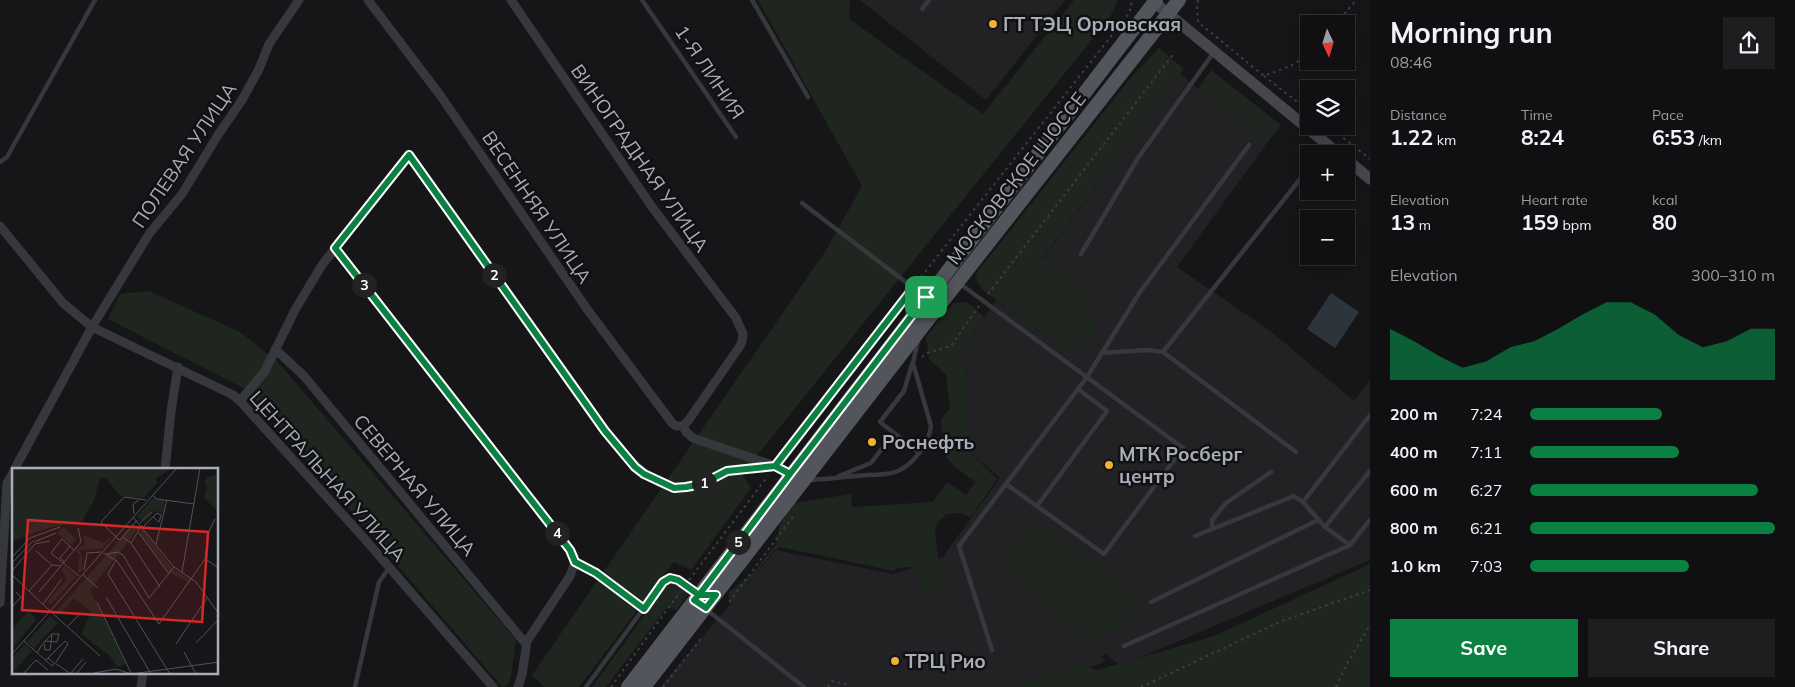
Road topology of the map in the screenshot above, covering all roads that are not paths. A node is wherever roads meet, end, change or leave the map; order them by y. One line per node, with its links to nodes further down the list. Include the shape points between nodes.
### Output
1 (95, 0): 17 (lane, via 6,157)
2 (299, 0): 27 (street, ПОЛЕВАЯ УЛИЦА, via 269,44 242,100 182,194 149,234)
3 (368, 0): 38 (street, ВЕСЕННЯЯ УЛИЦА, via 440,95 630,368 672,423)
4 (511, 0): 38 (street, ВИНОГРАДНАЯ УЛИЦА, via 652,207 736,318 743,334 740,346)
5 (642, 0): 14 (lane, 1-Я ЛИНИЯ)
6 (752, 0): 13 (lane)
7 (929, 0): 10 (lane)
8 (1180, 0): 11 (main road, МОСКОВСКОЕ ШОССЕ)
9 (1154, 1): 11 (main road); 26 (main road, МОСКОВСКОЕ ШОССЕ)
10 (922, 9)
11 (1169, 14): 12 (main road); 25 (main road, МОСКОВСКОЕ ШОССЕ)
12 (1215, 51): 15 (main road); 24 (lane, via 1138,158)
13 (808, 97)
14 (736, 137)
15 (1328, 144)
16 (1249, 145): 31 (lane, via 1140,292)
17 (0, 162)
18 (1355, 166): 20 (main road)
19 (1300, 179): 30 (lane)
20 (1370, 179)
21 (802, 203): 26 (lane)
22 (0, 226): 27 (street, ЦЕНТРАЛЬНАЯ УЛИЦА, via 63,303)
23 (335, 248): 29 (street, via 309,284); 42 (street, via 409,155 605,431 635,467 658,482 680,488 702,484 727,471); 61 (street, via 570,550)
24 (1081, 254)
25 (958, 282): 28 (main road, МОСКОВСКОЕ ШОССЕ); 34 (lane)
26 (926, 297): 48 (main road, МОСКОВСКОЕ ШОССЕ)
27 (92, 327): 33 (street, ЦЕНТРАЛЬНАЯ УЛИЦА); 43 (street, ПОЛЕВАЯ УЛИЦА)
28 (920, 330): 32 (lane); 50 (main road, МОСКОВСКОЕ ШОССЕ)
29 (275, 349): 36 (street, via 265,371); 67 (street, СЕВЕРНАЯ УЛИЦА, via 304,376)
30 (1163, 352): 31 (lane, via 1147,350); 41 (lane)
31 (1101, 354): 34 (lane)
32 (913, 363): 39 (lane, via 904,391 880,422); 40 (lane, via 931,426 930,434)
33 (178, 367): 36 (street, ЦЕНТРАЛЬНАЯ УЛИЦА); 44 (street)
34 (1087, 376): 35 (lane); 54 (lane, via 1183,448 1104,554)
35 (1078, 389): 52 (lane); 54 (lane, via 1107,411)
36 (240, 400): 62 (street, ЦЕНТРАЛЬНАЯ УЛИЦА)
37 (1370, 415): 53 (lane)
38 (683, 426): 42 (street, ВЕСЕННЯЯ УЛИЦА, via 693,438)
39 (894, 434): 40 (lane); 49 (lane, via 871,463)
40 (918, 452): 49 (lane, via 909,464 897,471)
41 (1296, 452)
42 (775, 466): 48 (street, ВЕСЕННЯЯ УЛИЦА)
43 (15, 468)
44 (165, 468)
45 (1370, 470): 57 (lane)
46 (12, 472): 51 (street, ПОЛЕВАЯ УЛИЦА)
47 (1271, 472): 58 (lane, via 1226,503 1212,520)
48 (790, 474): 63 (main road, МОСКОВСКОЕ ШОССЕ)
49 (834, 478): 50 (lane)
50 (805, 480): 63 (main road, МОСКОВСКОЕ ШОССЕ, via 716,595)
51 (3, 481): 65 (street)
52 (1006, 484): 54 (lane); 69 (lane, via 959,546)
53 (1303, 502): 55 (lane); 58 (lane, via 1294,496)
54 (1037, 506)
55 (1318, 520): 57 (lane); 64 (lane)
56 (1370, 520): 60 (lane)
57 (1325, 527): 60 (lane)
58 (1212, 529): 59 (lane)
59 (1195, 536)
60 (1350, 545): 68 (lane)
61 (575, 562): 66 (lane, via 596,573); 67 (street, via 570,576)
62 (389, 568): 72 (lane, via 379,582); 73 (street, ЦЕНТРАЛЬНАЯ УЛИЦА)
63 (700, 601): 66 (lane, via 685,585 670,578 663,582); 76 (main road, МОСКОВСКОЕ ШОССЕ); 77 (main road, МОСКОВСКОЕ ШОССЕ); 78 (lane)
64 (1151, 602)
65 (0, 603)
66 (644, 609): 75 (lane)
67 (527, 642): 74 (street)
68 (1124, 646)
69 (992, 650)
70 (143, 674): 71 (street)
71 (141, 687)
72 (355, 687)
73 (493, 687)
74 (518, 687)
75 (586, 687)
76 (628, 687)
77 (644, 687)
78 (804, 687)

